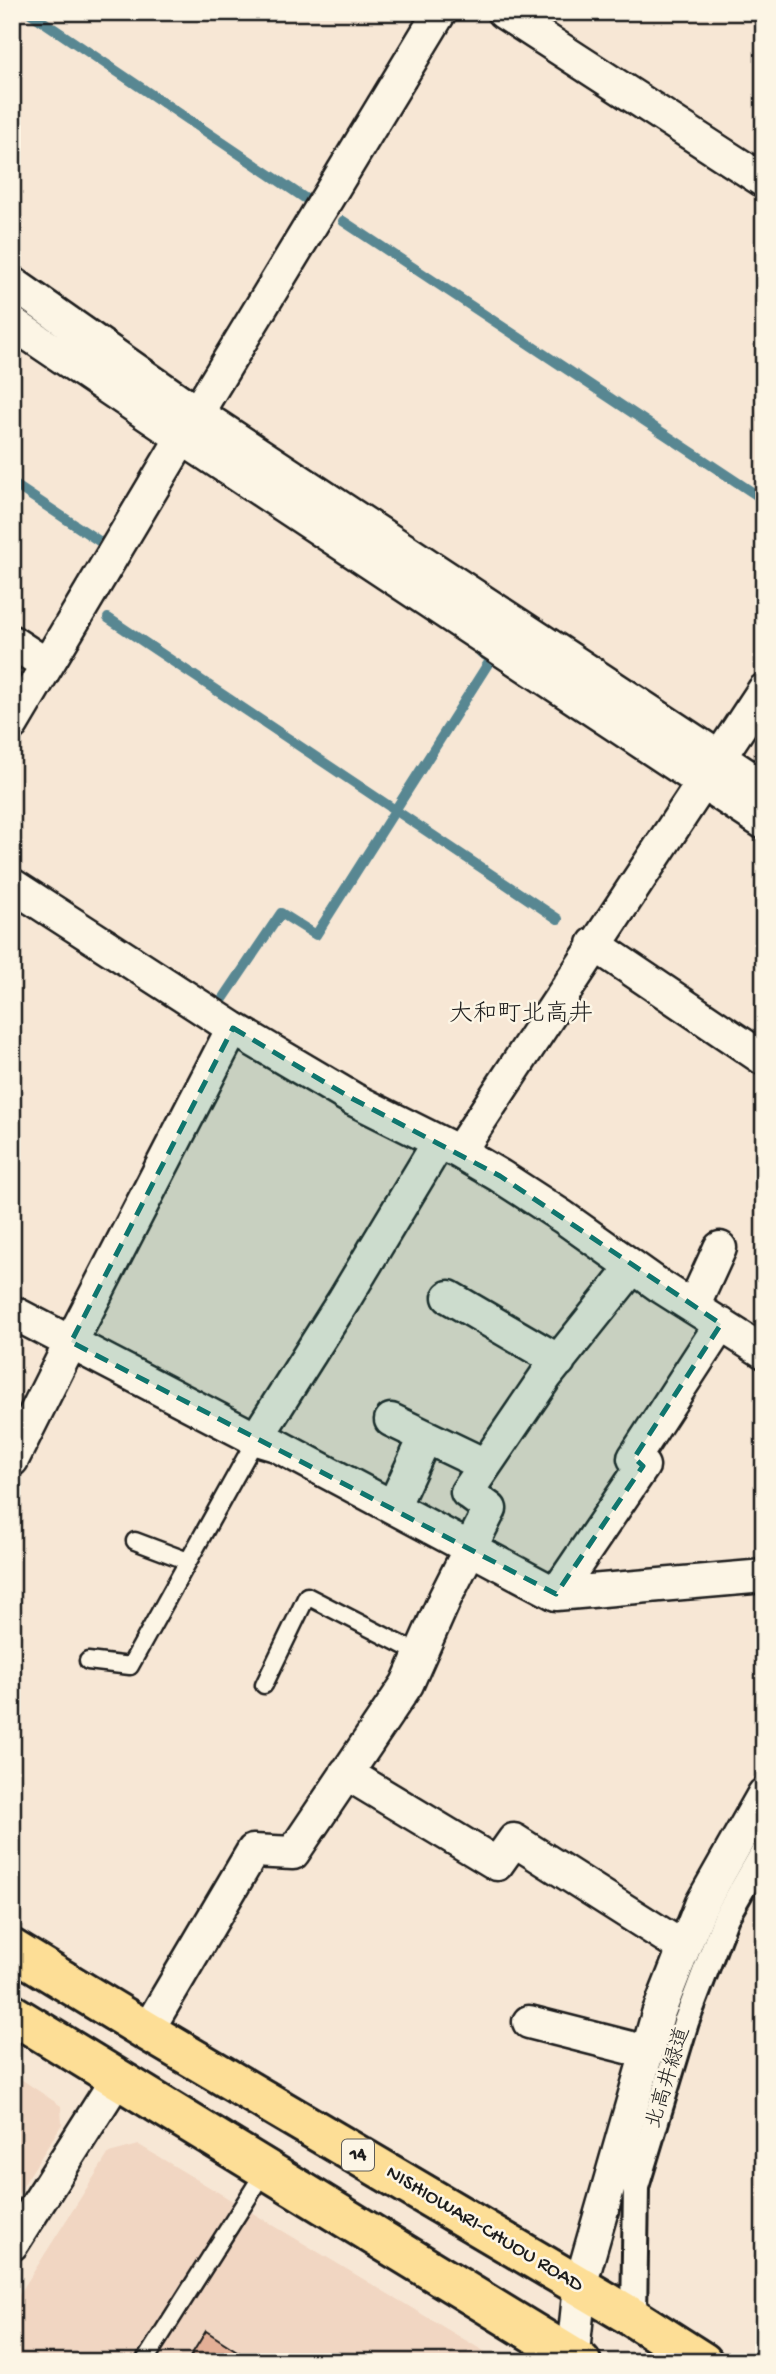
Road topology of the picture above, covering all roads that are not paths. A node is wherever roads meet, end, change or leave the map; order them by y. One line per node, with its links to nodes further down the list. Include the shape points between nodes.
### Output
1 (440, 12): 6 (street)
2 (503, 12): 3 (street)
3 (764, 181)
4 (12, 283): 6 (street)
5 (12, 323): 6 (street)
6 (189, 425): 8 (street); 11 (street)
7 (12, 642): 8 (street)
8 (47, 665): 10 (street)
9 (764, 690): 11 (street)
10 (12, 724)
11 (710, 770): 12 (street); 13 (street); 15 (street)
12 (764, 787)
13 (764, 823)
14 (12, 885): 16 (street)
15 (594, 944): 17 (street); 18 (street)
16 (233, 1028): 18 (street, via 353,1099); 25 (street)
17 (764, 1059)
18 (449, 1147): 20 (street, via 542,1203); 30 (street)
19 (720, 1248): 22 (street)
20 (634, 1267): 22 (street); 27 (street)
21 (449, 1297): 27 (street)
22 (693, 1307): 24 (street)
23 (12, 1312): 25 (street)
24 (721, 1324): 26 (street); 38 (street, via 634,1458 643,1466)
25 (71, 1342): 30 (street); 31 (street)
26 (764, 1352)
27 (559, 1361): 32 (street)
28 (391, 1420): 29 (street)
29 (425, 1438): 32 (street); 33 (street)
30 (256, 1439): 33 (street, via 276,1445); 36 (lane)
31 (12, 1460)
32 (485, 1465): 35 (street, via 467,1492 490,1509)
33 (393, 1507): 35 (street)
34 (135, 1541): 36 (lane)
35 (469, 1548): 38 (street); 39 (street)
36 (188, 1561): 40 (lane, via 130,1666)
37 (764, 1576): 38 (street)
38 (556, 1594)
39 (420, 1654): 41 (lane, via 307,1596); 42 (street, via 407,1684)
40 (88, 1661)
41 (264, 1685)
42 (346, 1773): 45 (street, via 497,1864 514,1840); 49 (street, via 293,1853 253,1851)
43 (764, 1794): 45 (street, via 701,1905)
44 (764, 1852): 55 (street, 北高井緑道, via 726,1917 687,2022 636,2187)
45 (684, 1948): 50 (street)
46 (12, 1949): 49 (main road, NISHIOWARI-CHUOU ROAD / 14)
47 (12, 2014): 51 (main road)
48 (529, 2022): 50 (street)
49 (147, 2031): 54 (main road, NISHIOWARI-CHUOU ROAD / 14)
50 (647, 2052): 54 (street)
51 (117, 2079): 52 (main road); 53 (street)
52 (265, 2171): 56 (main road); 57 (lane)
53 (12, 2244)
54 (580, 2286): 55 (main road, NISHIOWARI-CHUOU ROAD / 14); 56 (street)
55 (634, 2318): 58 (main road, NISHIOWARI-CHUOU ROAD / 14)
56 (575, 2360)
57 (144, 2362)
58 (703, 2362)

